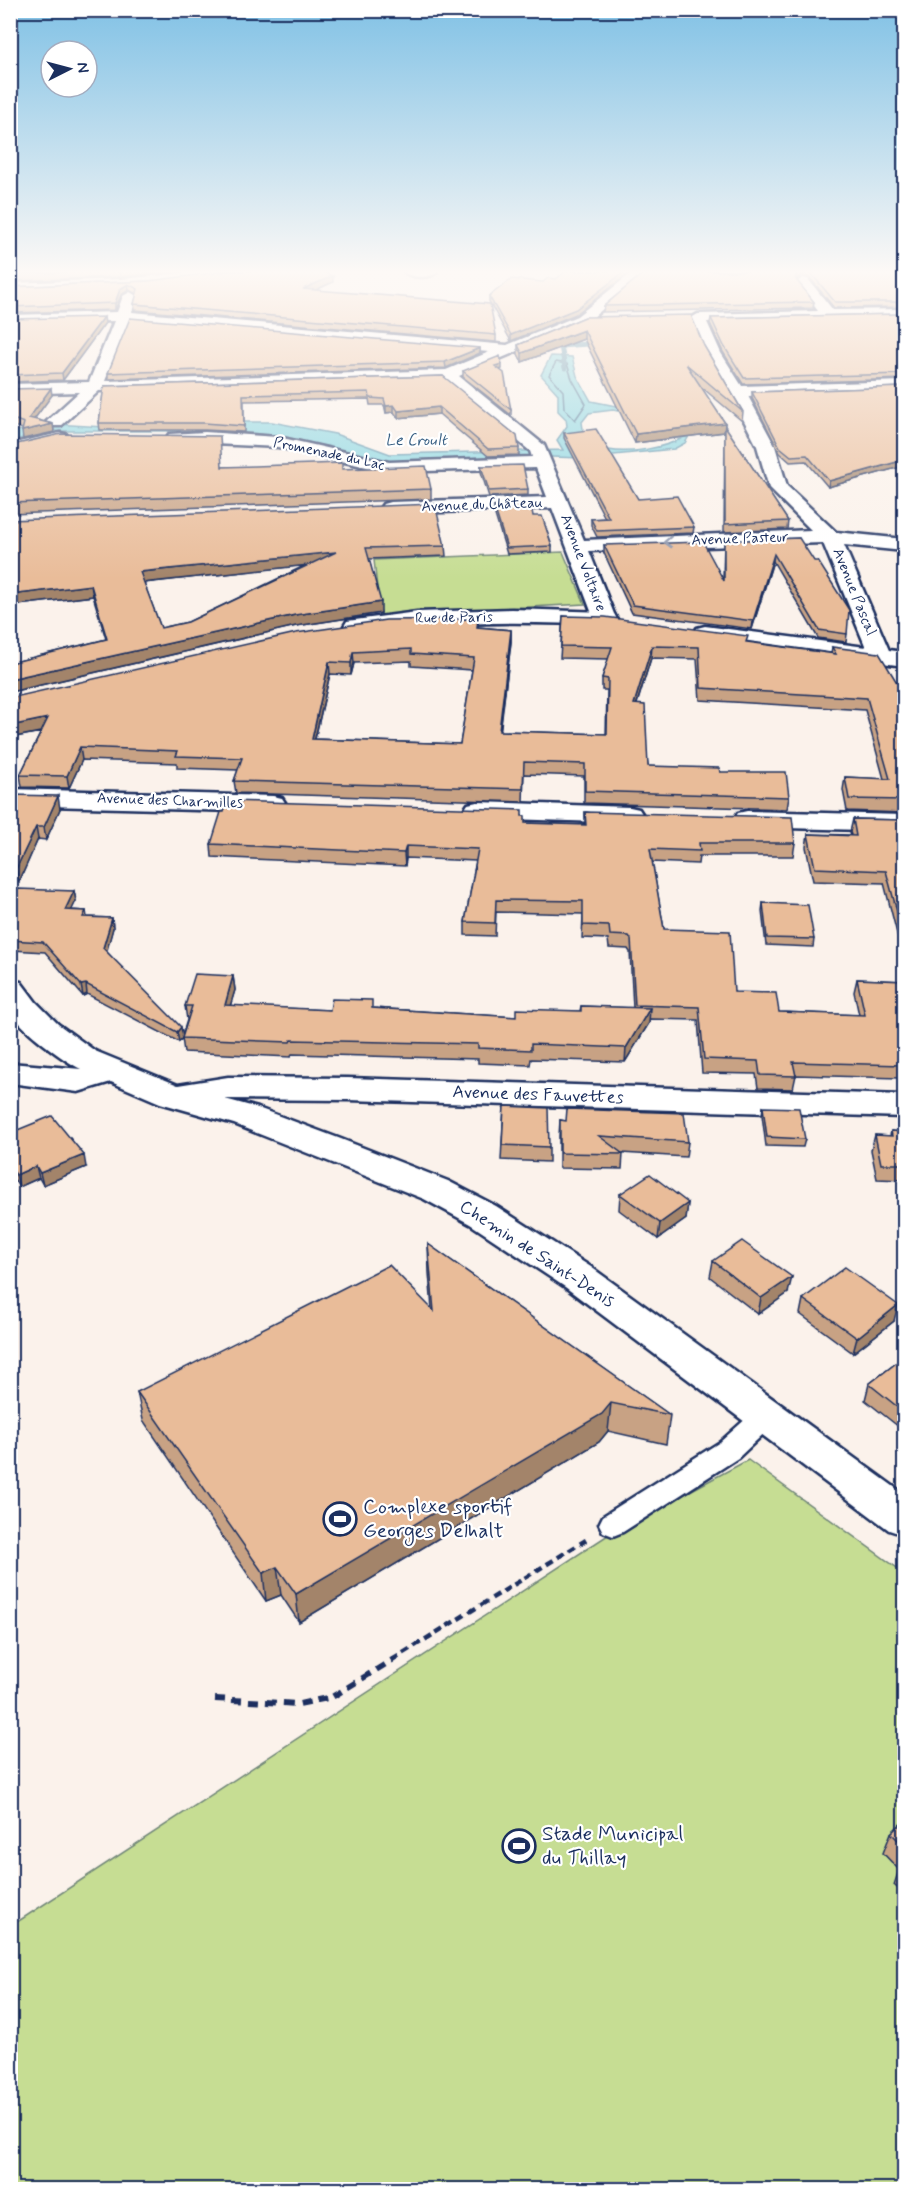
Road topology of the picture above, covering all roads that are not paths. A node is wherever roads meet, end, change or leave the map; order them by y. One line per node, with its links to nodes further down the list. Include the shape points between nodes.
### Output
1 (100, 374): 5 (street)
2 (451, 374): 4 (street)
3 (726, 374): 8 (street, Avenue Pascal)
4 (448, 375): 5 (street); 13 (street, Avenue Voltaire)
5 (95, 386): 7 (street); 9 (street)
6 (904, 386): 8 (street)
7 (10, 389)
8 (737, 391): 16 (street, Avenue Pascal, via 770,453 778,488)
9 (55, 422)
10 (73, 437): 12 (street)
11 (162, 438): 13 (street, Promenade du Lac, via 278,442 389,467)
12 (10, 449)
13 (541, 456): 14 (street, Avenue Voltaire)
14 (559, 502): 15 (street, Avenue du Château); 18 (street, Avenue Voltaire)
15 (368, 509)
16 (831, 538): 17 (street, Avenue Pasteur); 18 (street, Avenue Pasteur, one-way to 18); 23 (street, Avenue Pascal)
17 (904, 545)
18 (576, 546): 19 (street, Avenue Voltaire)
19 (605, 619): 20 (street, Rue de Paris); 21 (street, Rue de Paris, via 404,619)
20 (628, 622)
21 (339, 628)
22 (687, 630): 23 (street)
23 (880, 655): 24 (street)
24 (904, 659)
25 (10, 796): 26 (street, Avenue des Charmilles)
26 (297, 805)
27 (458, 809): 28 (street)
28 (654, 816)
29 (725, 818): 30 (street)
30 (904, 823)
31 (10, 989): 32 (street, Chemin de Saint-Denis, via 47,1031 84,1058)
32 (113, 1070): 33 (street, via 78,1081); 34 (street, Chemin de Saint-Denis)
33 (10, 1073)
34 (172, 1095): 35 (street, Avenue des Fauvettes, via 228,1088 348,1089); 36 (street, Chemin de Saint-Denis, via 246,1116 329,1147 436,1190 483,1215 578,1277)
35 (904, 1106)
36 (767, 1415): 37 (street, Chemin de Saint-Denis); 38 (lane, via 729,1450)
37 (904, 1518)
38 (613, 1524)

